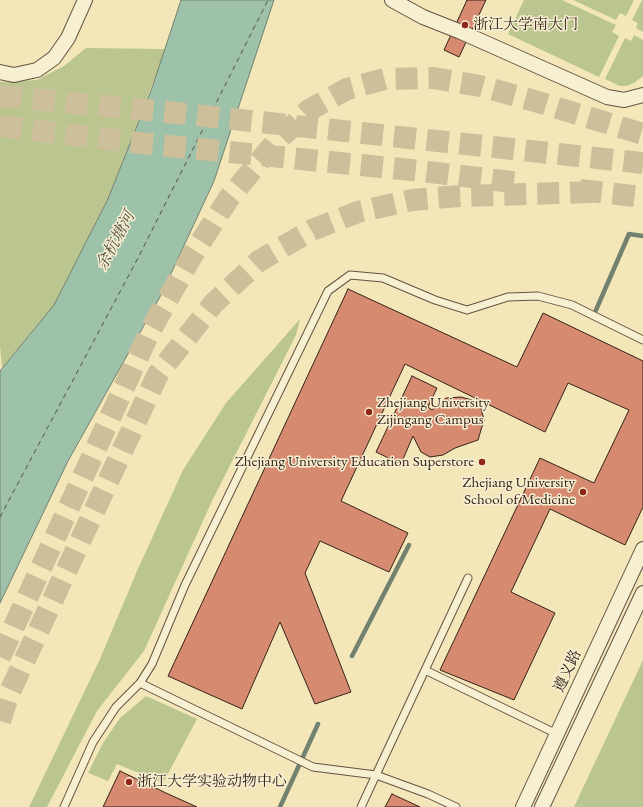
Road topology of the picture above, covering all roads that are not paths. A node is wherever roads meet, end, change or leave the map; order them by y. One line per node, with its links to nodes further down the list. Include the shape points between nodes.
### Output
1 (85, 0): 3 (street, via 68,38 54,58 36,70 14,75)
2 (392, 0): 4 (street, via 423,17 607,97 624,100)
3 (0, 72)
4 (643, 95)
5 (643, 340): 13 (lane, via 572,305 538,296 508,297 467,310 435,300 383,278 350,275 328,291 185,585 152,664)
6 (643, 549): 8 (street, 遵义路)
7 (468, 578): 12 (lane)
8 (627, 583): 9 (street); 10 (street, 遵义路)
9 (643, 590)
10 (621, 596): 11 (street); 14 (street, 遵义路)
11 (642, 601): 16 (street)
12 (425, 670): 14 (lane); 17 (lane)
13 (140, 683): 17 (lane, via 313,767); 18 (lane, via 116,707 93,742)
14 (557, 734): 15 (street, 遵义路)
15 (548, 754): 16 (street); 21 (street, 遵义路)
16 (564, 761): 22 (street)
17 (376, 775): 19 (lane); 20 (lane)
18 (64, 807)
19 (361, 807)
20 (456, 807)
21 (523, 807)
22 (542, 807)

